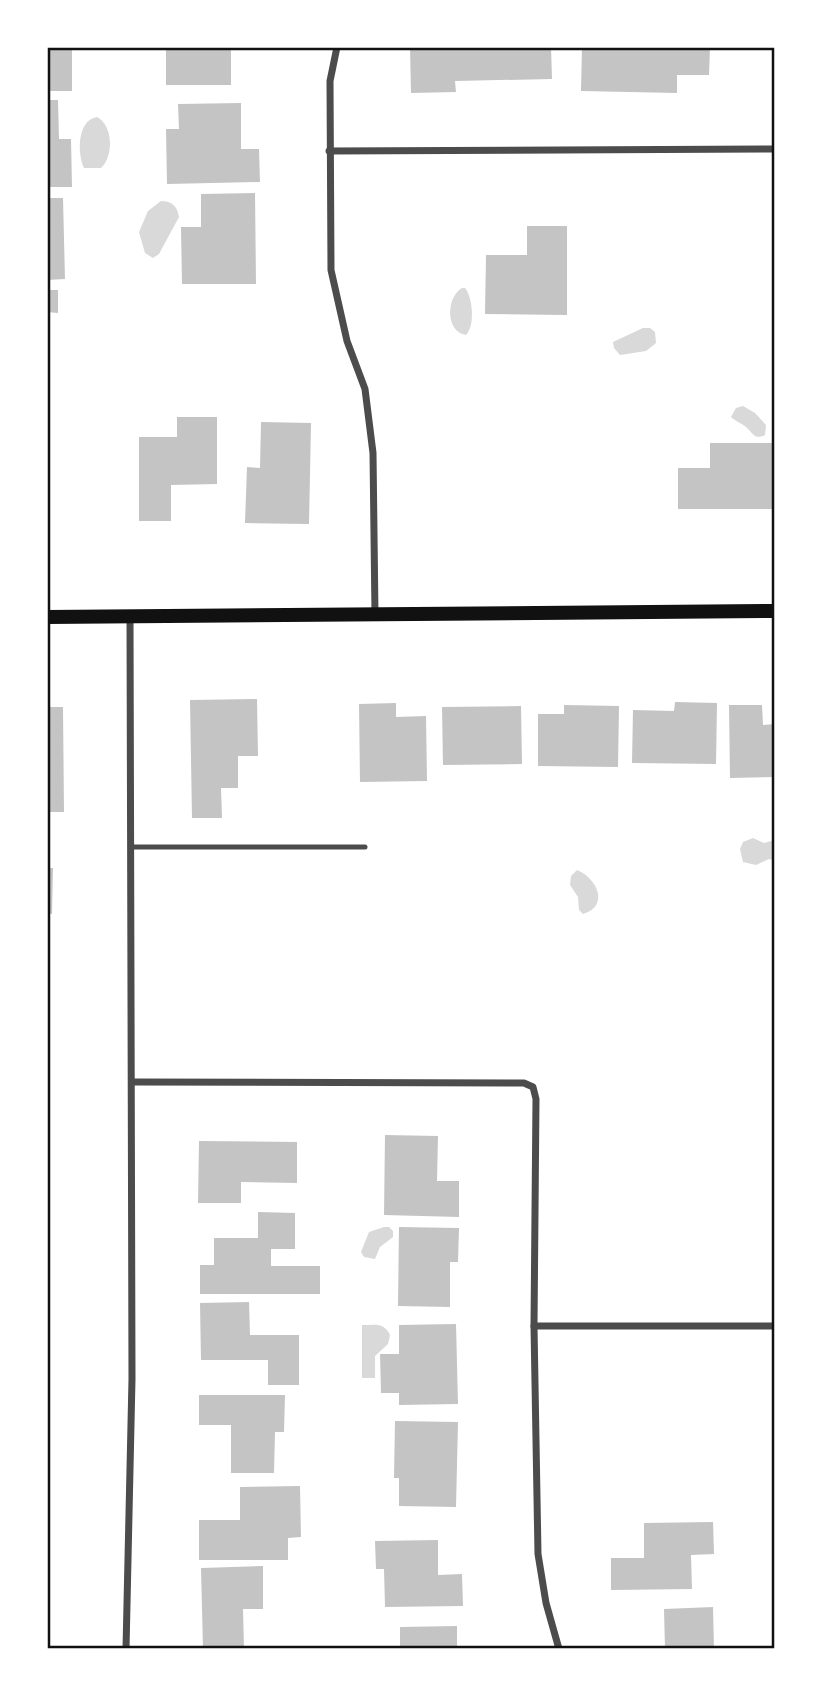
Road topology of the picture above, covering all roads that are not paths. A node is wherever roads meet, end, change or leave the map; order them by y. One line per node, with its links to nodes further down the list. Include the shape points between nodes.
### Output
1 (337, 47): 3 (street, via 330,81)
2 (775, 149): 3 (street)
3 (329, 151): 6 (street, via 331,270 347,341 365,389 373,453)
4 (775, 611): 6 (main road)
5 (130, 616): 6 (main road); 7 (main road); 8 (street)
6 (375, 616)
7 (47, 617)
8 (132, 847): 9 (lane); 10 (street)
9 (365, 847)
10 (133, 1082): 11 (street, via 462,1082 533,1087); 13 (street)
11 (534, 1326): 12 (street); 14 (street, via 538,1554 545,1603)
12 (775, 1326)
13 (126, 1649)
14 (559, 1649)

